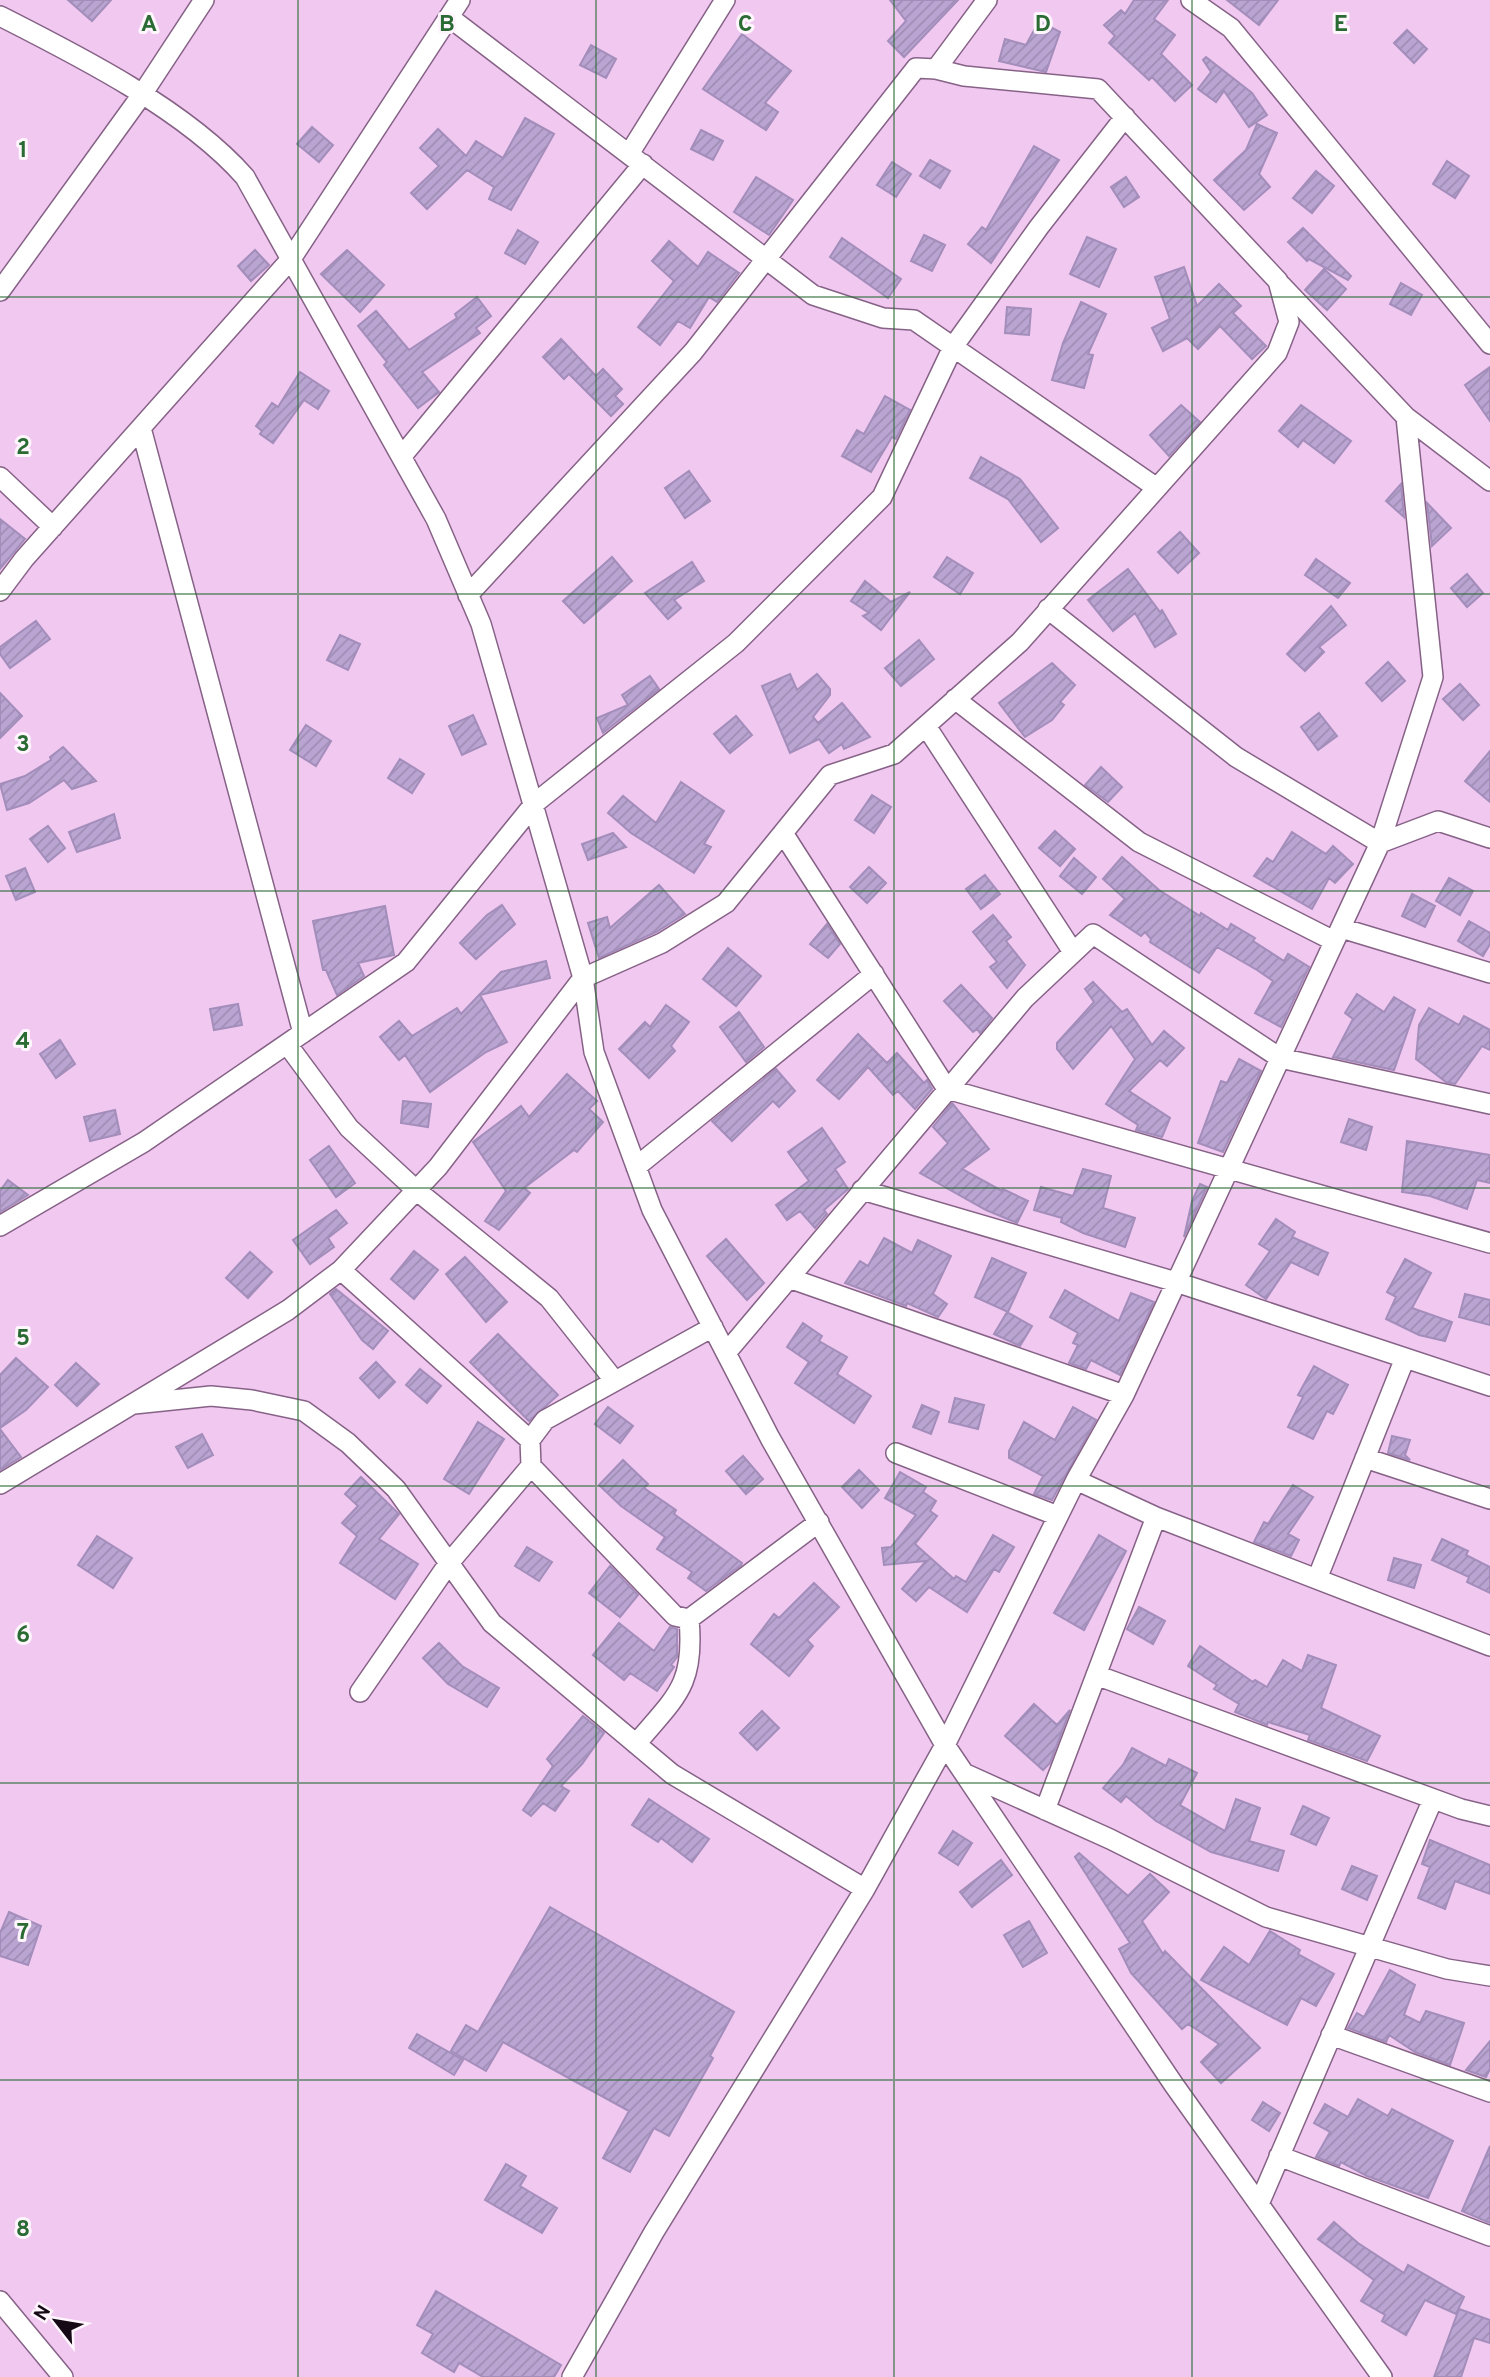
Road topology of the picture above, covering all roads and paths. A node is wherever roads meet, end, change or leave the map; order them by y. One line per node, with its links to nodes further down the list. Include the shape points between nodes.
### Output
1 (204, 0): 8 (street)
2 (725, 0): 10 (street)
3 (986, 0): 7 (street)
4 (1191, 0): 15 (street, via 1231,28)
5 (455, 8): 10 (street); 11 (street)
6 (0, 16): 8 (street, via 81,57)
7 (936, 69): 9 (street, via 964,76 1098,89); 12 (street, via 916,68)
8 (141, 96): 11 (street, via 226,155 244,177); 14 (street)
9 (1125, 117): 13 (street); 16 (street)
10 (636, 159): 12 (street); 19 (street)
11 (291, 259): 18 (street); 19 (street)
12 (767, 260): 16 (street, via 813,295 883,318 914,320); 25 (street, via 693,352)
13 (1278, 281): 17 (street); 22 (street, via 1289,322 1277,353)
14 (0, 291)
15 (1490, 344)
16 (953, 347): 22 (street); 29 (street, via 882,497 736,643)
17 (1406, 417): 21 (street); 32 (street, via 1433,677)
18 (141, 428): 23 (street); 38 (street)
19 (402, 456): 25 (street, via 436,519)
20 (0, 477): 23 (street)
21 (1490, 481)
22 (1157, 488): 26 (street)
23 (53, 527): 24 (street)
24 (0, 592)
25 (468, 595): 29 (street)
26 (1048, 610): 27 (street, via 1020,642); 32 (street, via 1236,757)
27 (955, 699): 28 (street); 33 (street, via 1139,842)
28 (926, 726): 30 (street, via 894,754 830,775); 34 (street)
29 (535, 803): 37 (street); 38 (street, via 406,962)
30 (783, 833): 36 (street); 37 (street, via 726,904 662,943)
31 (1490, 838): 32 (street, via 1438,821)
32 (1380, 843): 33 (street)
33 (1337, 934): 35 (street); 40 (street)
34 (1073, 952): 40 (street, via 1093,934); 41 (street, via 1025,998)
35 (1490, 973)
36 (874, 974): 41 (street); 43 (street)
37 (583, 978): 43 (street, via 594,1052); 45 (street)
38 (303, 1033): 39 (street)
39 (286, 1044): 45 (street, via 349,1128); 47 (street, via 144,1142)
40 (1280, 1058): 42 (street); 44 (street)
41 (947, 1089): 44 (street); 46 (street)
42 (1490, 1104)
43 (636, 1167): 52 (street, via 652,1210)
44 (1230, 1167): 48 (street); 51 (street)
45 (416, 1190): 49 (street); 55 (street, via 549,1298)
46 (862, 1191): 50 (street); 51 (street)
47 (0, 1226)
48 (1490, 1243)
49 (341, 1270): 58 (street, via 288,1310); 59 (street)
50 (789, 1278): 53 (street); 57 (street)
51 (1176, 1282): 54 (street); 57 (street)
52 (713, 1327): 53 (street); 55 (street)
53 (726, 1353): 68 (street)
54 (1405, 1358): 56 (street); 61 (street)
55 (614, 1380): 59 (street, via 545,1420)
56 (1490, 1386)
57 (1124, 1395): 63 (street)
58 (126, 1405): 64 (street); 69 (street, via 211,1396 252,1399 304,1411 348,1443 396,1489)
59 (530, 1440): 62 (street)
60 (896, 1453): 66 (street)
61 (1366, 1458): 65 (street); 70 (street)
62 (531, 1466): 69 (street); 71 (street, via 675,1616)
63 (1076, 1480): 66 (street); 67 (street)
64 (0, 1484)
65 (1490, 1499)
66 (1058, 1516): 76 (street)
67 (1156, 1517): 70 (street); 73 (street)
68 (819, 1522): 71 (street); 76 (street)
69 (449, 1563): 74 (street); 75 (street, via 492,1623)
70 (1317, 1579): 72 (street)
71 (689, 1619): 75 (street, via 692,1651 682,1690)
72 (1490, 1646)
73 (1096, 1675): 78 (street); 79 (street)
74 (359, 1692)
75 (636, 1744): 81 (street, via 672,1774)
76 (945, 1745): 77 (street); 81 (street)
77 (967, 1775): 79 (street); 87 (street)
78 (1433, 1799): 80 (street); 82 (street)
79 (1045, 1810): 82 (street, via 1266,1917)
80 (1490, 1816)
81 (865, 1889): 91 (street, via 654,2232)
82 (1369, 1946): 83 (street, via 1447,1969); 84 (street)
83 (1490, 1976)
84 (1331, 2035): 85 (street); 86 (street)
85 (1490, 2092)
86 (1279, 2156): 87 (street); 88 (street)
87 (1258, 2204): 92 (street)
88 (1490, 2236)
89 (0, 2301): 90 (street)
90 (64, 2377)
91 (572, 2377)
92 (1382, 2377)

